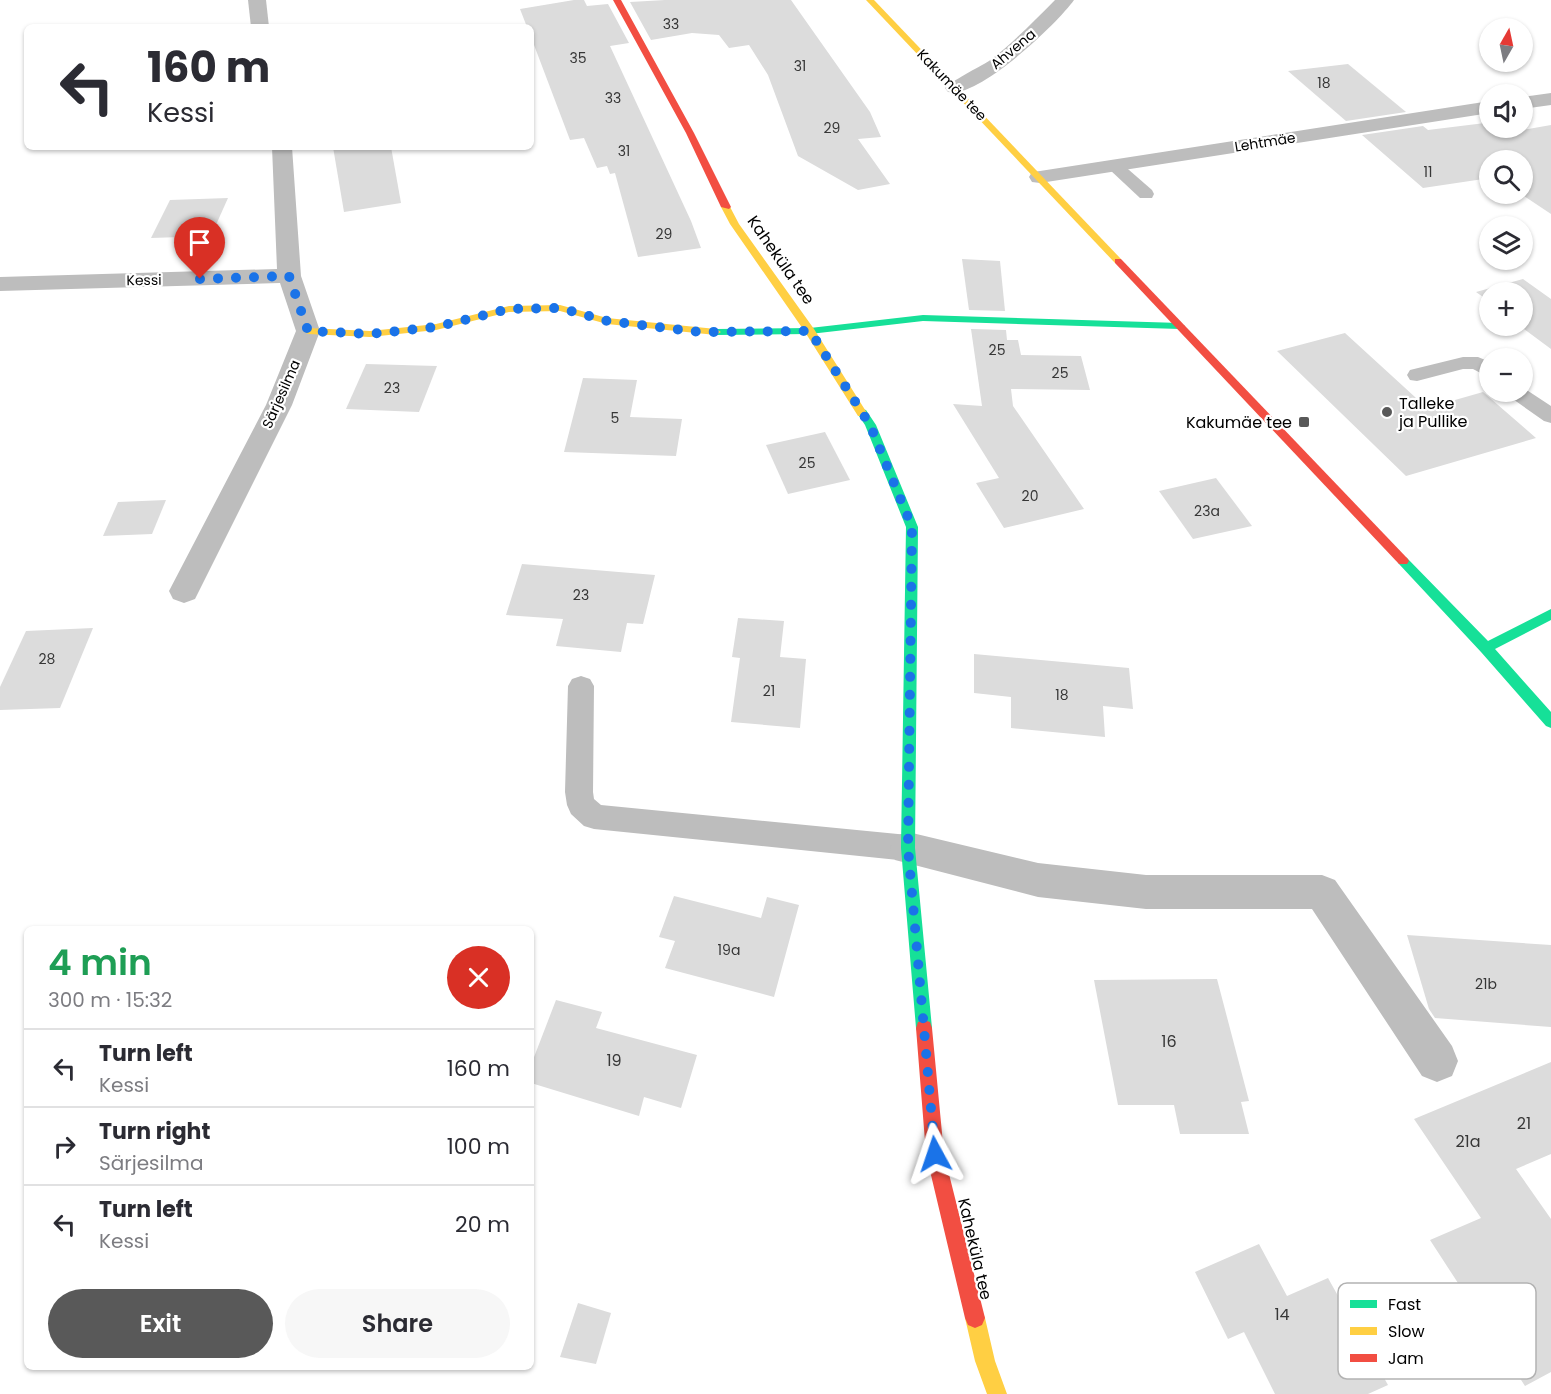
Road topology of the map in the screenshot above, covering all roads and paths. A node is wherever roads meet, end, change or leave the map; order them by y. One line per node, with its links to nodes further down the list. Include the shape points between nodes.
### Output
1 (257, 0): 5 (street)
2 (617, 0): 18 (street, Kaheküla tee, via 735,224)
3 (870, 0): 6 (street, Kakumäe tee)
4 (1065, 0): 6 (street, Ahvena, via 971,84)
5 (260, 24)
6 (955, 88): 12 (street, Kakumäe tee)
7 (1551, 99): 8 (street)
8 (1533, 101)
9 (1479, 109): 11 (street, Lehtmäe)
10 (282, 150): 14 (street)
11 (1115, 166): 12 (street, Lehtmäe); 13 (lane)
12 (1040, 177): 16 (street, Kakumäe tee)
13 (1146, 194)
14 (289, 276): 15 (street, Kessi); 17 (street)
15 (0, 284)
16 (1180, 326): 18 (street, via 923,318); 25 (street, Kakumäe tee)
17 (308, 331): 18 (street, via 370,334 436,327 509,309 560,308 607,321 700,332); 23 (street, Särjesilma, via 279,405)
18 (810, 331): 28 (street, Kaheküla tee, via 870,425 912,527)
19 (1479, 364): 20 (lane, via 1463,363)
20 (1417, 375)
21 (1531, 402): 22 (lane)
22 (1551, 416)
23 (184, 591)
24 (1551, 614): 25 (street)
25 (1486, 648): 27 (street, Kakumäe tee)
26 (581, 686): 28 (lane, via 579,792 581,805 594,817)
27 (1551, 722)
28 (908, 848): 29 (street, via 1038,880 1146,892 1322,892); 30 (street, Kaheküla tee, via 935,1154 984,1361)
29 (1437, 1061)
30 (997, 1394)

